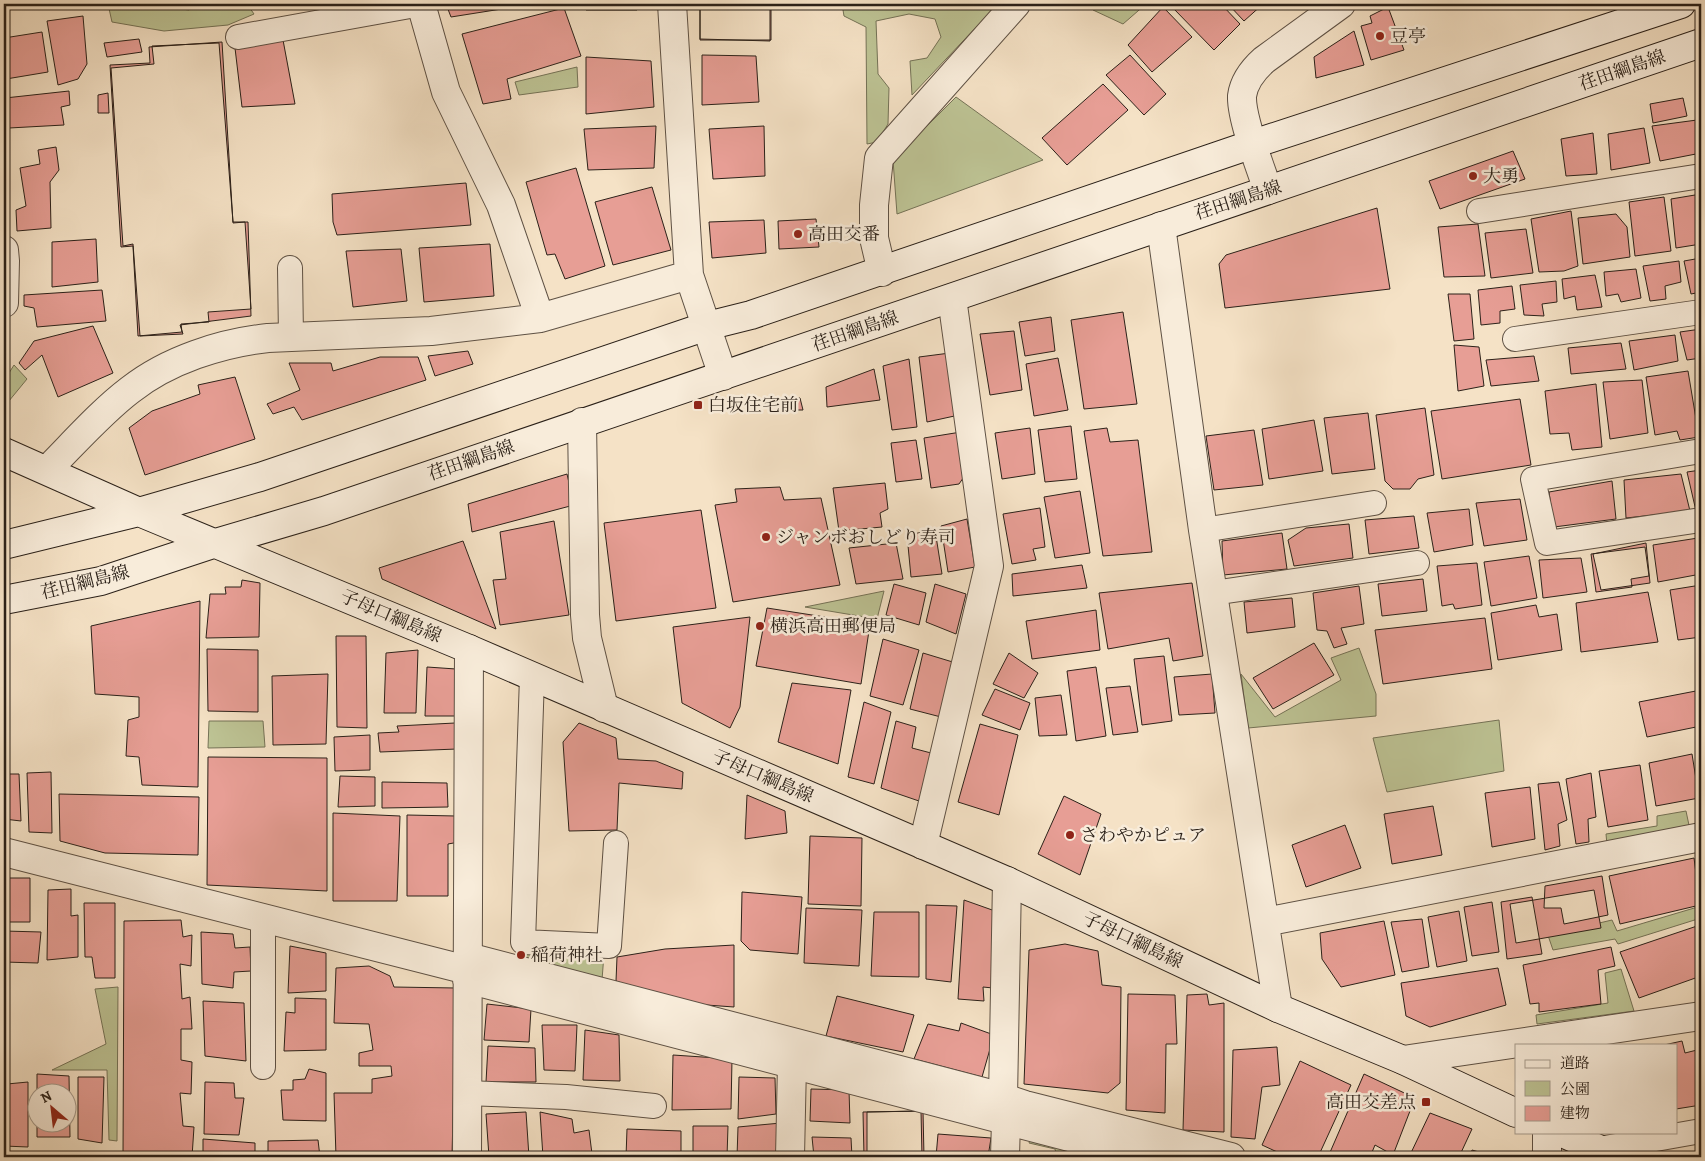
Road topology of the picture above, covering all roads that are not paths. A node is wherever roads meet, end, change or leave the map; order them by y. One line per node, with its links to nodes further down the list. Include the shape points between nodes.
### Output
1 (421, 4): 6 (lane); 20 (street, via 446,92 501,205)
2 (672, 4): 16 (street)
3 (1016, 4): 15 (street, via 879,158 874,238)
4 (1341, 4): 8 (street, via 1264,60 1250,76 1242,96)
5 (1681, 4): 8 (street)
6 (238, 37)
7 (1701, 43): 10 (street, 荏田綱島線)
8 (1253, 144): 10 (street); 15 (street)
9 (1701, 176): 11 (lane)
10 (1268, 190): 12 (street, 荏田綱島線)
11 (1479, 211)
12 (1161, 226): 17 (street, 荏田綱島線); 32 (street)
13 (4, 250): 18 (street)
14 (290, 268): 22 (lane)
15 (882, 272): 21 (street)
16 (689, 275): 20 (street); 21 (street)
17 (952, 298): 24 (street, 荏田綱島線); 43 (street, via 989,566)
18 (4, 303)
19 (1701, 312): 23 (lane)
20 (540, 318): 22 (street, via 431,331)
21 (707, 326): 24 (street); 30 (street, via 260,477)
22 (291, 337): 28 (street, via 226,345 167,368 130,389)
23 (1515, 340)
24 (723, 376): 25 (street, 荏田綱島線)
25 (582, 422): 33 (street, 荏田綱島線, via 324,511); 40 (street, via 585,615 587,638)
26 (1701, 451): 31 (lane, via 1533,479 1547,543)
27 (4, 452): 28 (street, 子母口綱島線)
28 (47, 470): 30 (street, 子母口綱島線)
29 (1374, 503): 32 (lane)
30 (139, 512): 33 (street, 子母口綱島線); 34 (street)
31 (1701, 520)
32 (1203, 530): 36 (street)
33 (216, 543): 37 (street, 荏田綱島線, via 101,581); 38 (street, 子母口綱島線)
34 (4, 546)
35 (1417, 563): 36 (lane)
36 (1213, 593): 47 (street)
37 (4, 600)
38 (469, 649): 39 (street, 子母口綱島線); 48 (street)
39 (532, 676): 40 (street, 子母口綱島線); 42 (lane, via 523,942 609,946)
40 (604, 708): 43 (street, 子母口綱島線)
41 (1701, 837): 47 (street)
42 (616, 844)
43 (923, 845): 45 (street, 子母口綱島線)
44 (4, 852): 46 (street)
45 (1007, 881): 49 (street, 子母口綱島線); 56 (street)
46 (263, 918): 48 (street); 53 (lane)
47 (1265, 922): 49 (street)
48 (468, 969): 52 (street); 54 (street); 56 (street)
49 (1278, 1008): 51 (street, 子母口綱島線)
50 (1701, 1016): 51 (street)
51 (1403, 1060): 57 (street, 子母口綱島線)
52 (792, 1064): 56 (street); 63 (street)
53 (263, 1068)
54 (467, 1093): 55 (lane, via 566,1097); 62 (street)
55 (654, 1106)
56 (1004, 1109): 64 (street); 65 (street); 66 (street, via 1025,1105)
57 (1515, 1112)
58 (1701, 1131): 61 (lane)
59 (1547, 1134): 67 (street)
60 (1565, 1134): 61 (street)
61 (1608, 1153)
62 (467, 1157)
63 (790, 1157)
64 (1005, 1157)
65 (1146, 1157)
66 (1232, 1157)
67 (1547, 1157)

